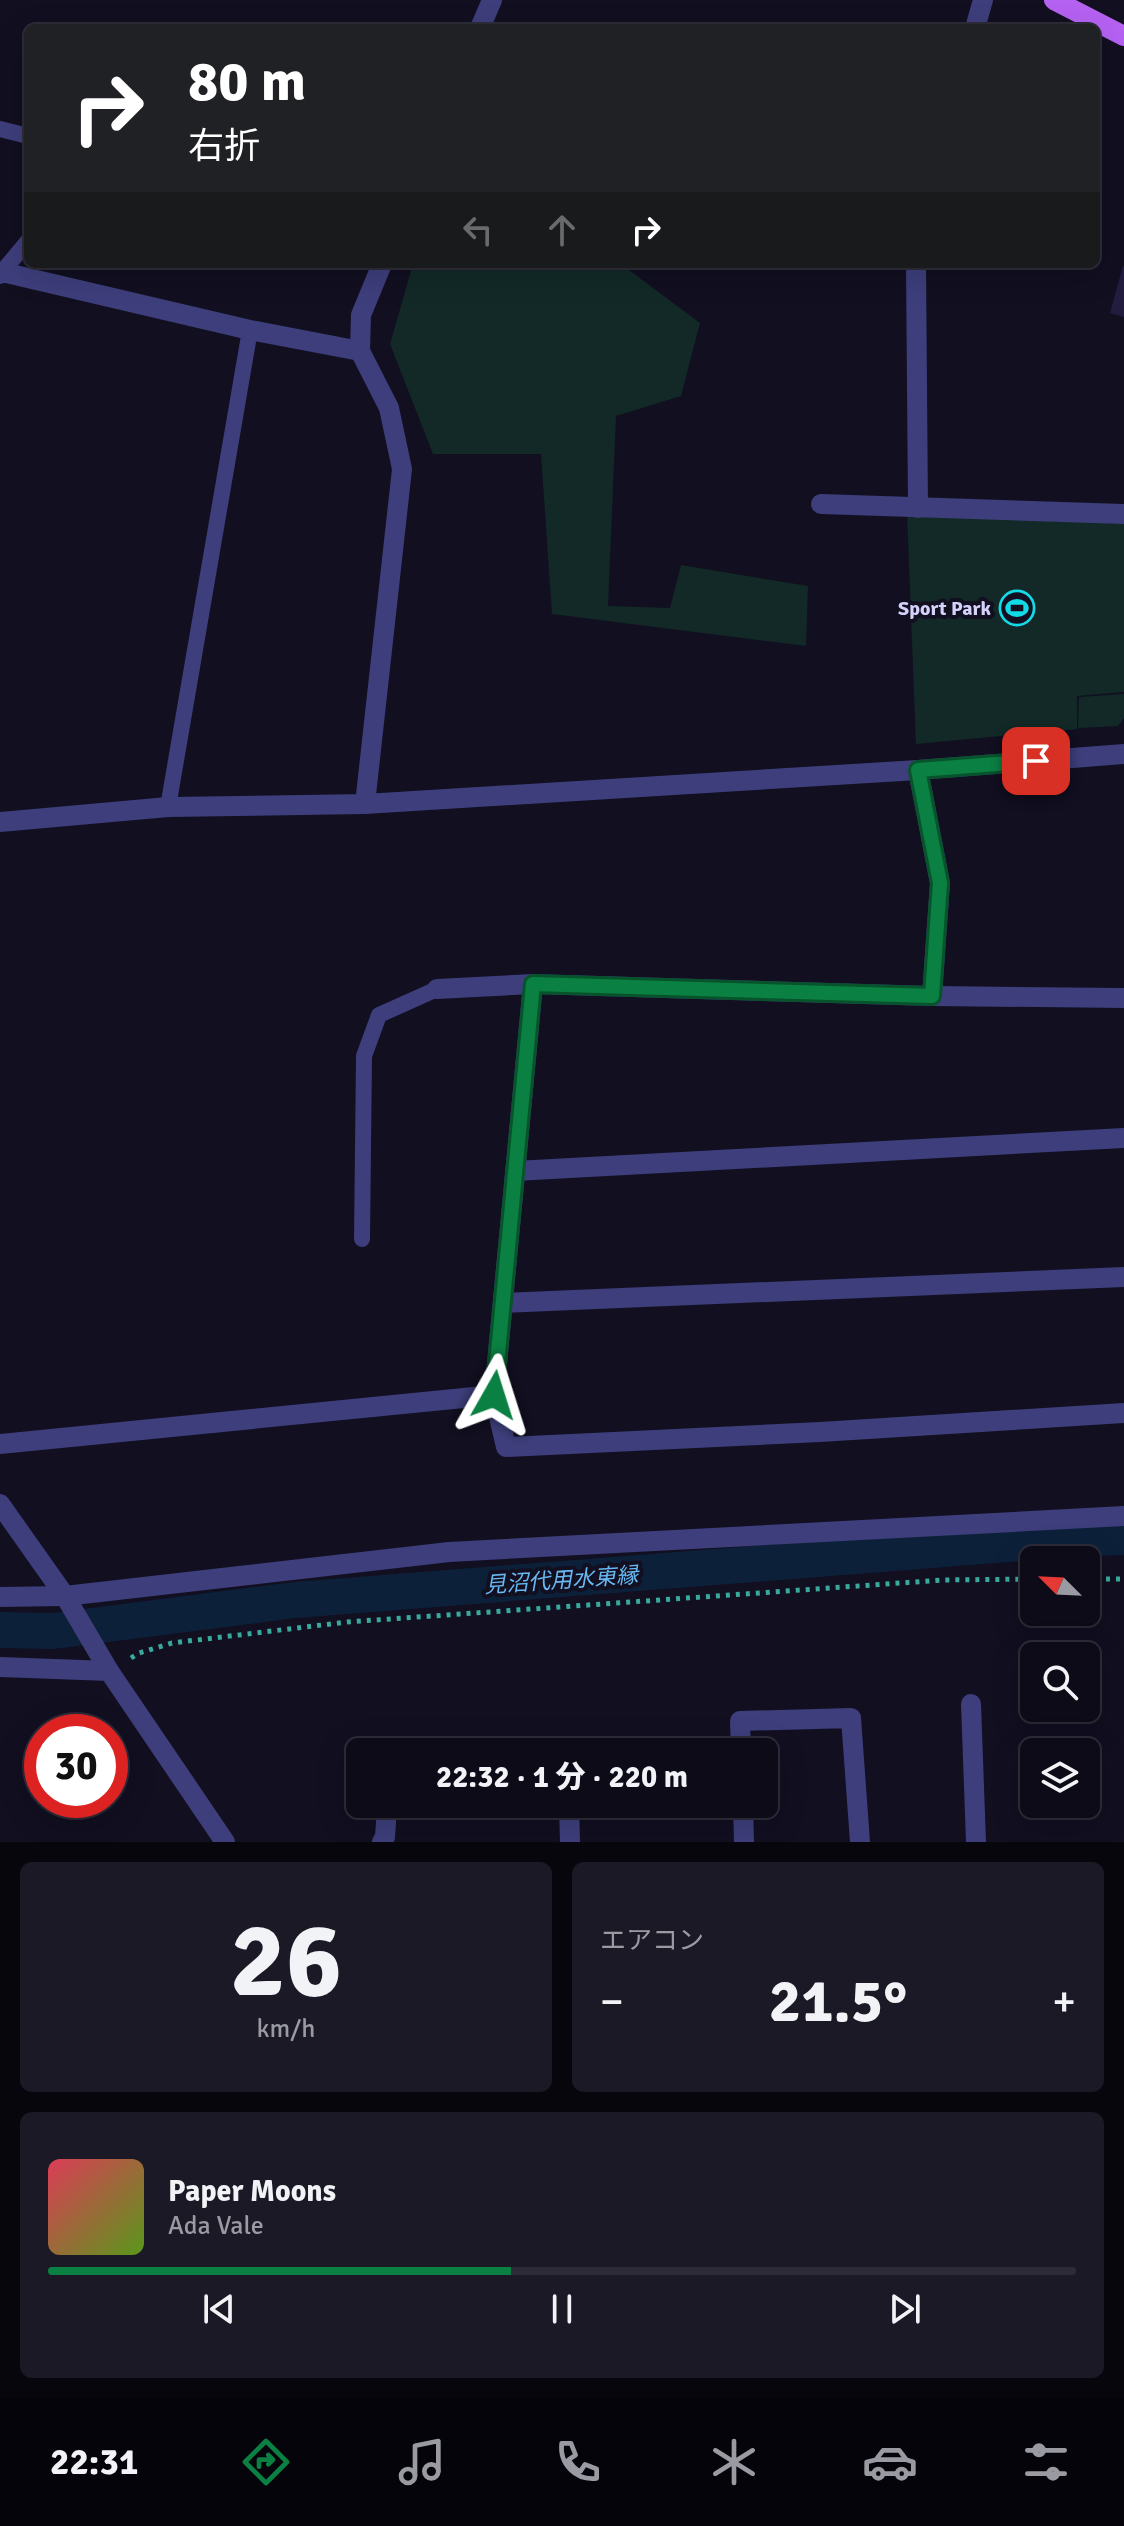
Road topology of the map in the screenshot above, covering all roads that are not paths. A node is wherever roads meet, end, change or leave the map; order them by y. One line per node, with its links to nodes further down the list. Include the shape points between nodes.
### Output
1 (492, 0): 4 (street)
2 (983, 0): 5 (street)
3 (1054, 0): 6 (main road)
4 (482, 24)
5 (976, 24)
6 (1124, 36)
7 (0, 129): 8 (lane)
8 (24, 135)
9 (24, 246): 12 (lane)
10 (380, 268): 14 (street, via 361,315)
11 (916, 268): 16 (street)
12 (1, 273): 13 (street)
13 (250, 330): 14 (street); 21 (lane)
14 (360, 351): 20 (street, via 389,408 402,469)
15 (821, 504): 16 (street)
16 (918, 508): 17 (street)
17 (1124, 514)
18 (1124, 754): 19 (street)
19 (918, 770): 20 (street); 25 (street, via 940,883)
20 (365, 804): 21 (street)
21 (168, 807): 22 (street)
22 (0, 822)
23 (533, 984): 24 (street); 25 (street); 28 (street)
24 (437, 989): 29 (lane, via 379,1015 364,1056)
25 (932, 996): 26 (street)
26 (1124, 998)
27 (1124, 1138): 28 (street)
28 (515, 1171): 31 (street)
29 (362, 1239)
30 (1124, 1277): 31 (street)
31 (504, 1303): 32 (street)
32 (494, 1395): 33 (street, via 506,1447); 34 (street)
33 (1124, 1413)
34 (0, 1444)
35 (0, 1504): 37 (street)
36 (1124, 1516): 37 (street, via 449,1552)
37 (65, 1596): 38 (street); 39 (street)
38 (0, 1597)
39 (111, 1662): 40 (street); 46 (street)
40 (0, 1667)
41 (971, 1704): 51 (street)
42 (741, 1738): 50 (street, via 740,1721 851,1718)
43 (386, 1818): 47 (street)
44 (569, 1818): 48 (street)
45 (743, 1818): 49 (street)
46 (225, 1842)
47 (382, 1842)
48 (570, 1842)
49 (744, 1842)
50 (860, 1842)
51 (976, 1842)

